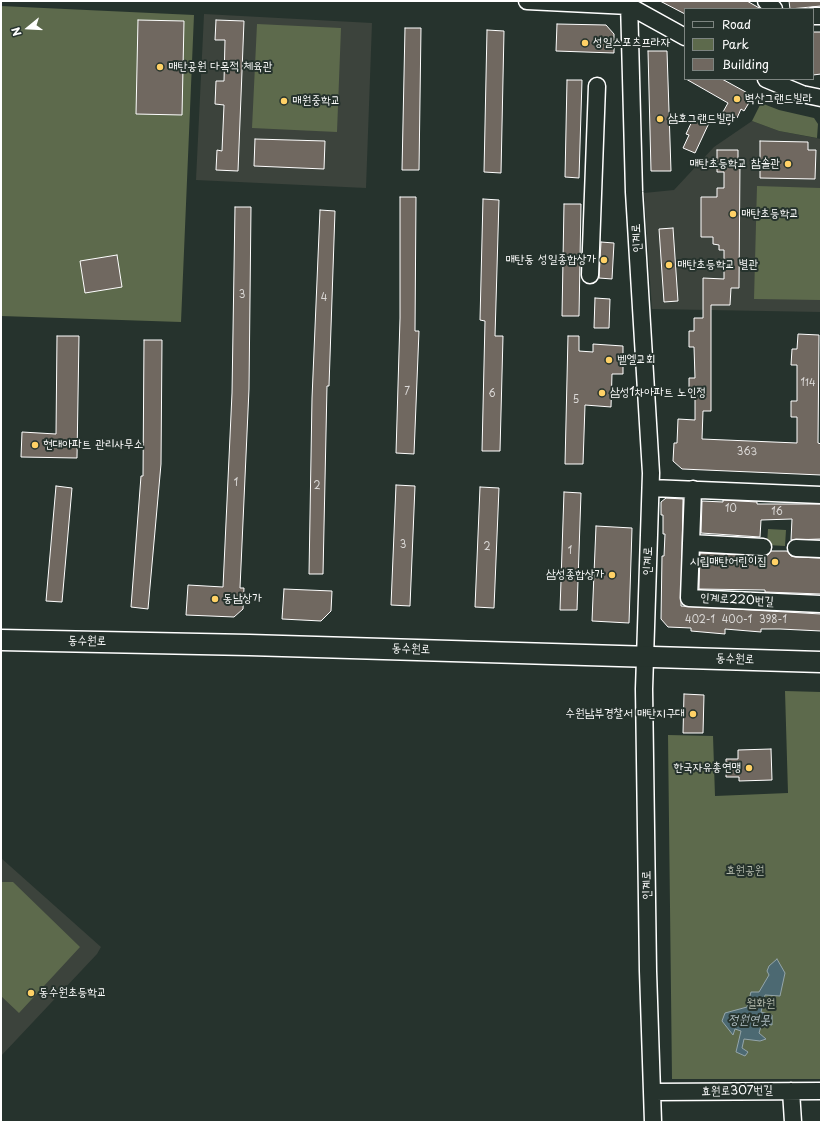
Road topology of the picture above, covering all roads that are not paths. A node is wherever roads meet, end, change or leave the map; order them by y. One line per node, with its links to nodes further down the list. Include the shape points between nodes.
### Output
1 (527, 1): 2 (street)
2 (556, 2): 3 (street)
3 (629, 3): 4 (street); 9 (street, 인계로, via 634,192)
4 (684, 36)
5 (768, 80): 7 (street, via 802,94)
6 (597, 86): 8 (street)
7 (821, 98)
8 (590, 275)
9 (651, 488): 10 (street); 18 (street, 인계로)
10 (693, 489): 11 (street); 12 (street, 인계로220번길)
11 (821, 495)
12 (691, 543): 13 (street); 16 (street, 인계로220번길, via 689,598)
13 (763, 547)
14 (796, 548): 15 (street)
15 (821, 549)
16 (821, 604)
17 (1, 640): 18 (main road, 동수원로)
18 (645, 656): 19 (main road, 동수원로); 22 (street, 인계로, via 648,971)
19 (821, 662)
20 (792, 1091): 21 (street, 효원로307번길); 22 (street, 효원로307번길); 24 (street)
21 (821, 1091)
22 (652, 1092): 23 (street, 인계로)
23 (653, 1122)
24 (793, 1122)

